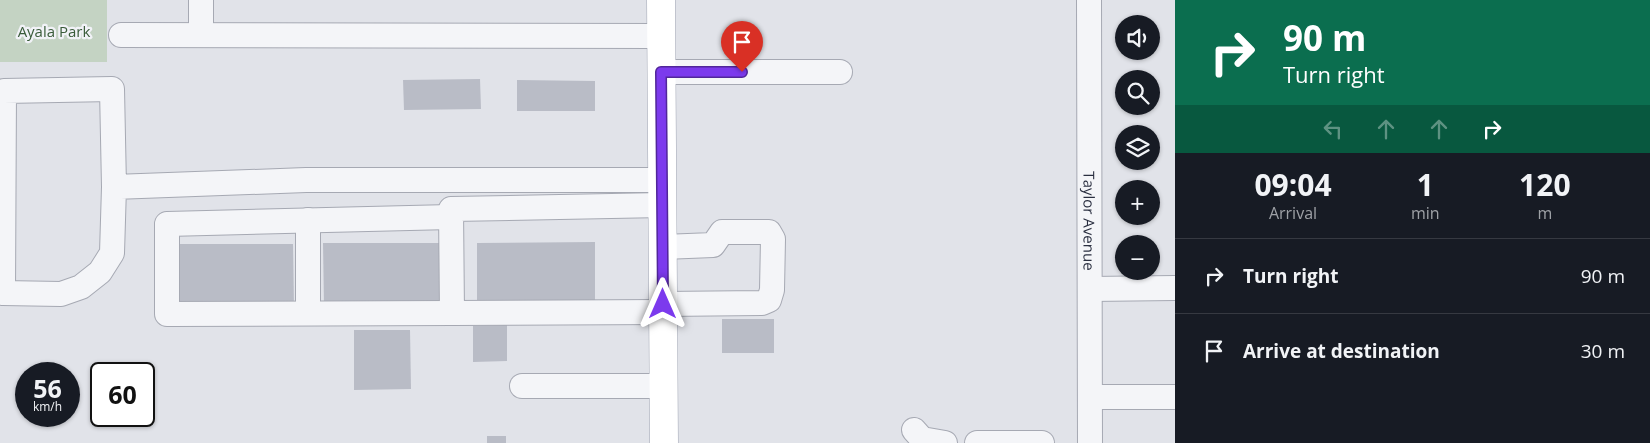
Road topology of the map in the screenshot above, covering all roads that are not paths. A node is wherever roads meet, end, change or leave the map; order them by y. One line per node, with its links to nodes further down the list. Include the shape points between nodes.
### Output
1 (201, 0): 4 (street)
2 (661, 0): 6 (main road)
3 (1089, 0): 15 (street, Taylor Avenue)
4 (202, 34): 5 (street); 6 (street)
5 (121, 35)
6 (661, 36): 7 (main road)
7 (661, 72): 8 (street); 10 (main road)
8 (840, 72)
9 (114, 187): 9 (street, via 112,253 100,272 81,287 61,294 3,293 4,92 112,89); 10 (street, via 306,180)
10 (662, 193): 11 (street, via 451,209); 13 (main road)
11 (451, 217): 12 (street); 18 (street)
12 (308, 220): 17 (street); 17 (street, via 166,224 166,314)
13 (663, 247): 16 (main road); 16 (street, via 713,244 722,232 770,232 773,239 769,300)
14 (1175, 288): 15 (street)
15 (1090, 289): 21 (street, Taylor Avenue)
16 (663, 308): 18 (street); 20 (main road)
17 (308, 313): 18 (street)
18 (452, 313)
19 (522, 386): 20 (street)
20 (664, 386): 24 (main road)
21 (1090, 397): 22 (street); 28 (street, Taylor Avenue)
22 (1175, 397)
23 (914, 430): 25 (street, via 922,439)
24 (664, 443)
25 (945, 443)
26 (977, 443): 27 (street)
27 (1042, 443)
28 (1090, 443)

